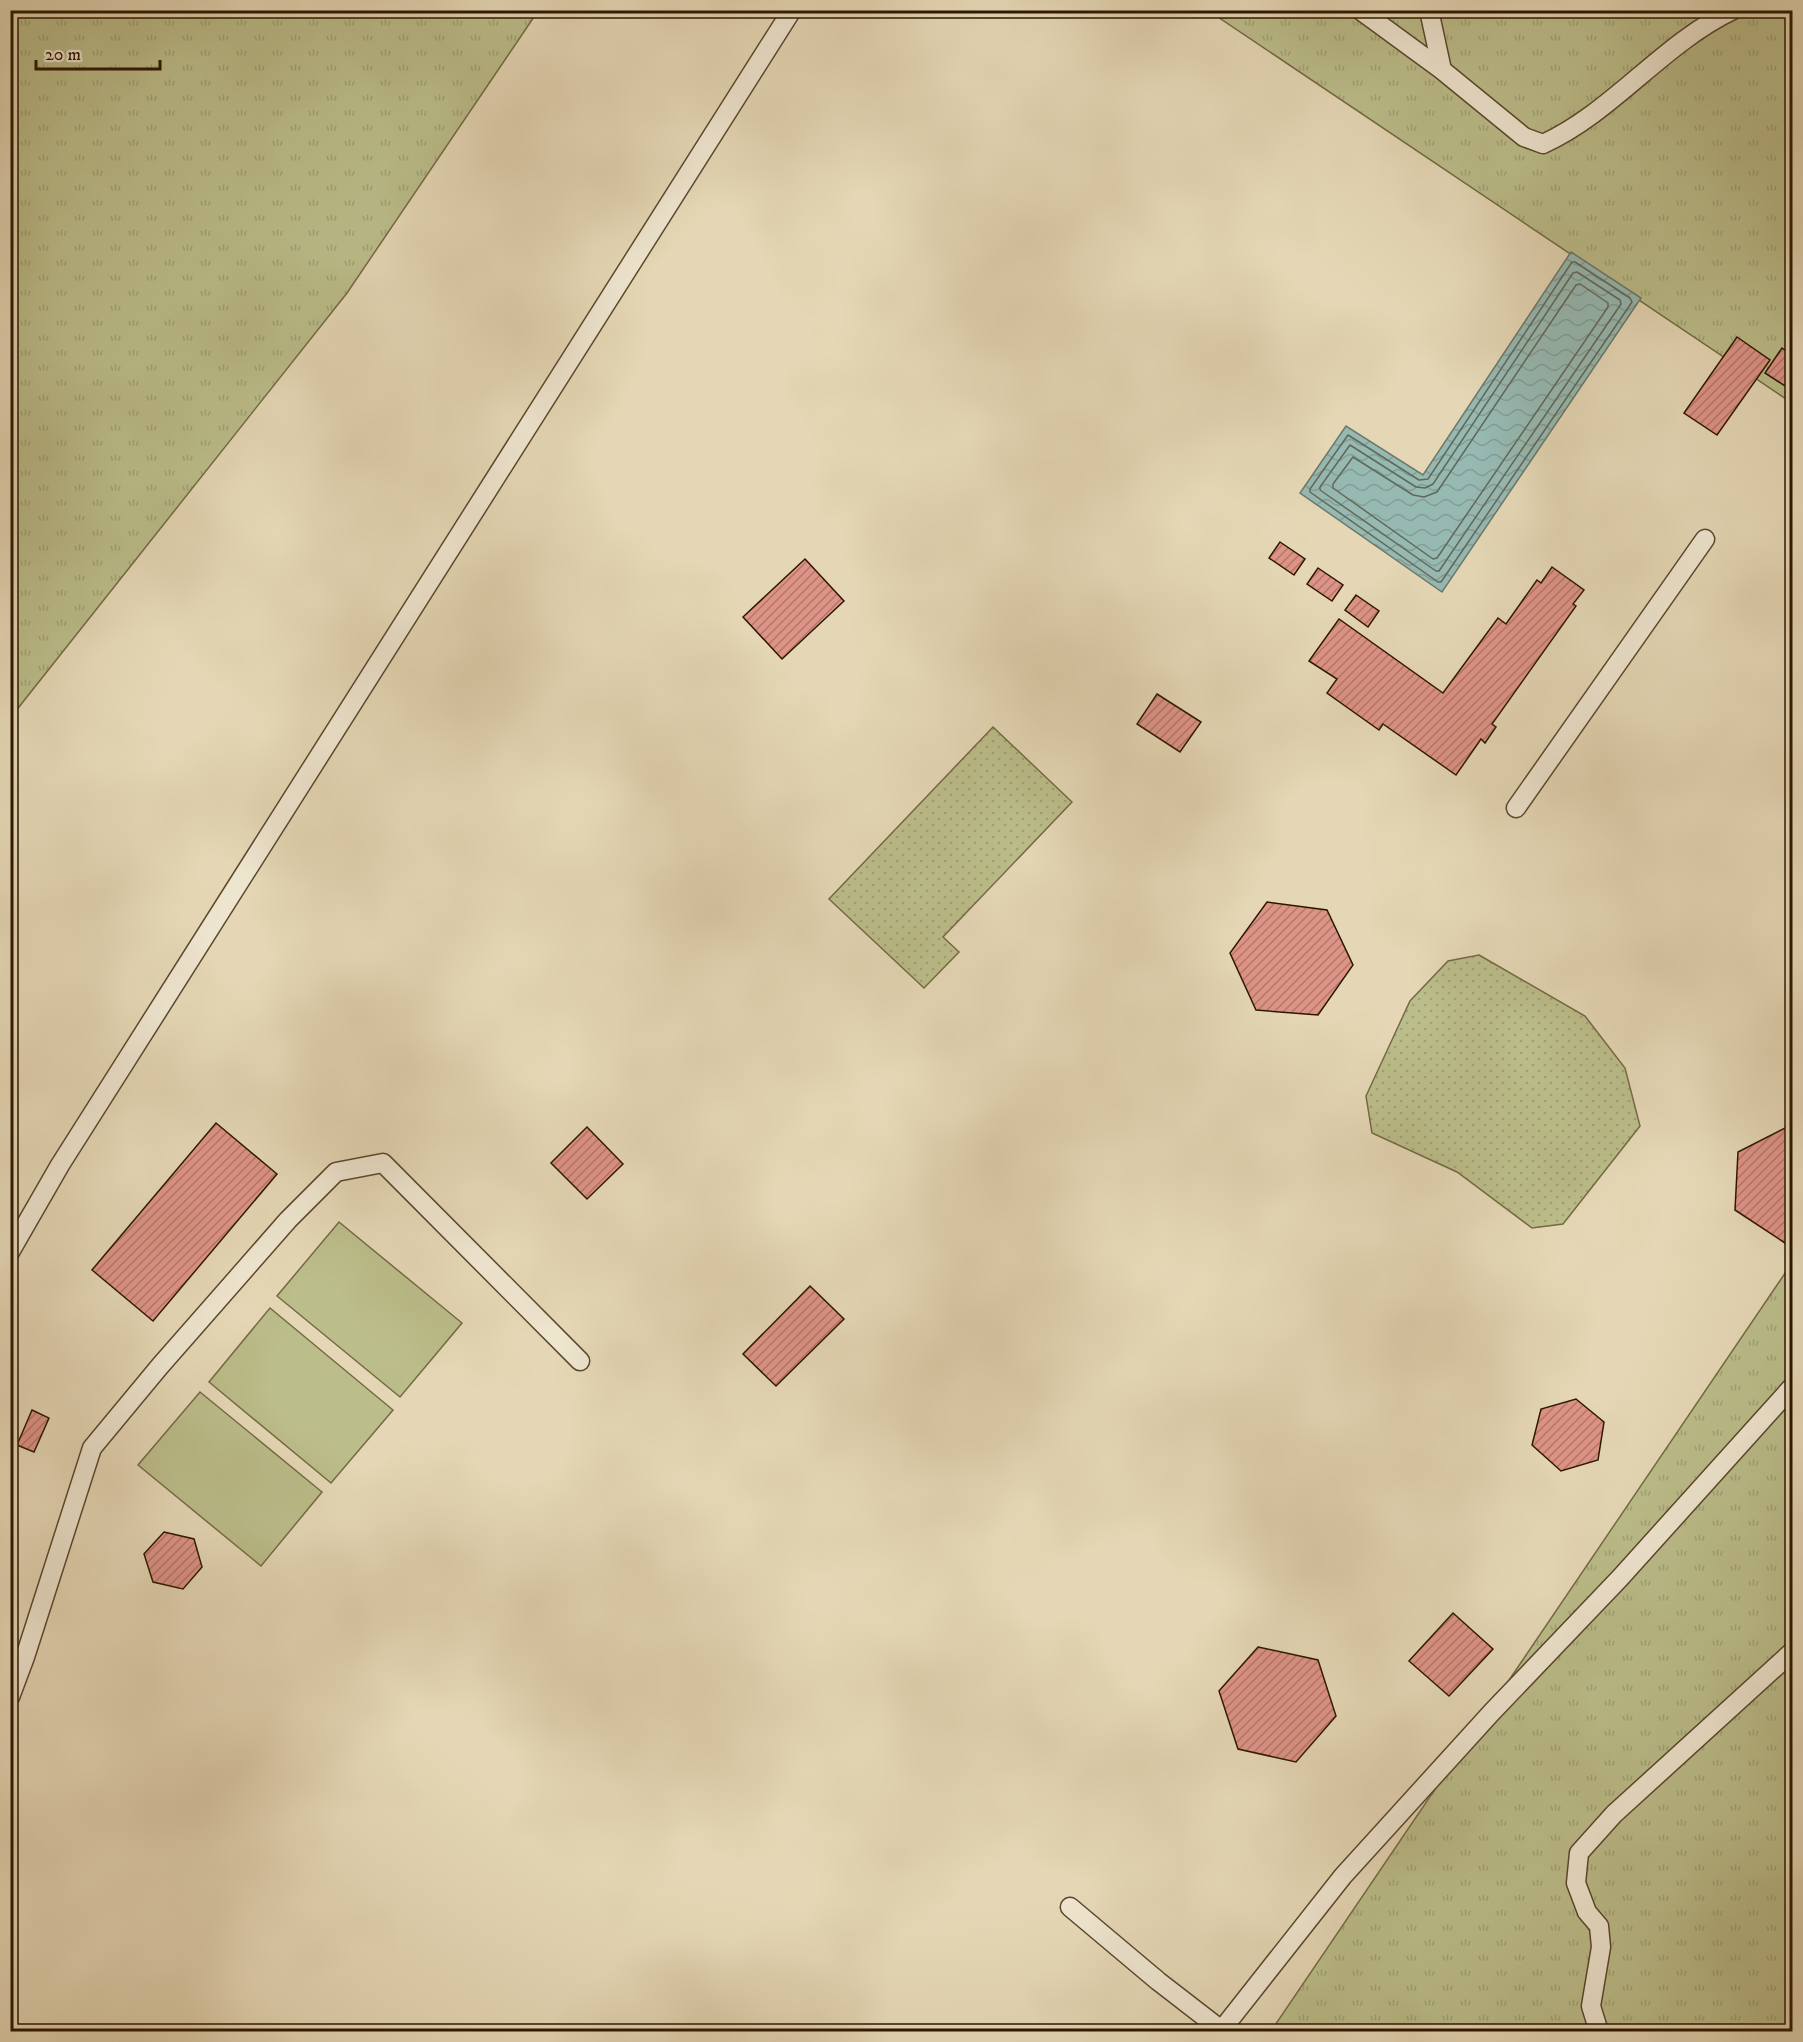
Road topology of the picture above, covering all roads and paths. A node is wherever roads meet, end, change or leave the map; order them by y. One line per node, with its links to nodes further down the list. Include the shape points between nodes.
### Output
1 (792, 10): 8 (lane, via 85,1124)
2 (1360, 10): 5 (lane)
3 (1429, 10): 5 (lane)
4 (1733, 10): 5 (lane, via 1680,42 1563,135 1543,144 1524,137)
5 (1442, 70)
6 (1705, 539): 7 (lane)
7 (1516, 808)
8 (10, 1252)
9 (580, 1361): 12 (lane, via 383,1163 336,1172 288,1220 92,1448)
10 (1792, 1387): 14 (lane, via 1343,1876)
11 (1792, 1652): 15 (lane, via 1614,1814 1579,1853 1576,1883 1587,1912 1599,1926 1601,1947 1591,2006)
12 (10, 1697)
13 (1070, 1907): 14 (lane)
14 (1222, 2031)
15 (1599, 2031)

